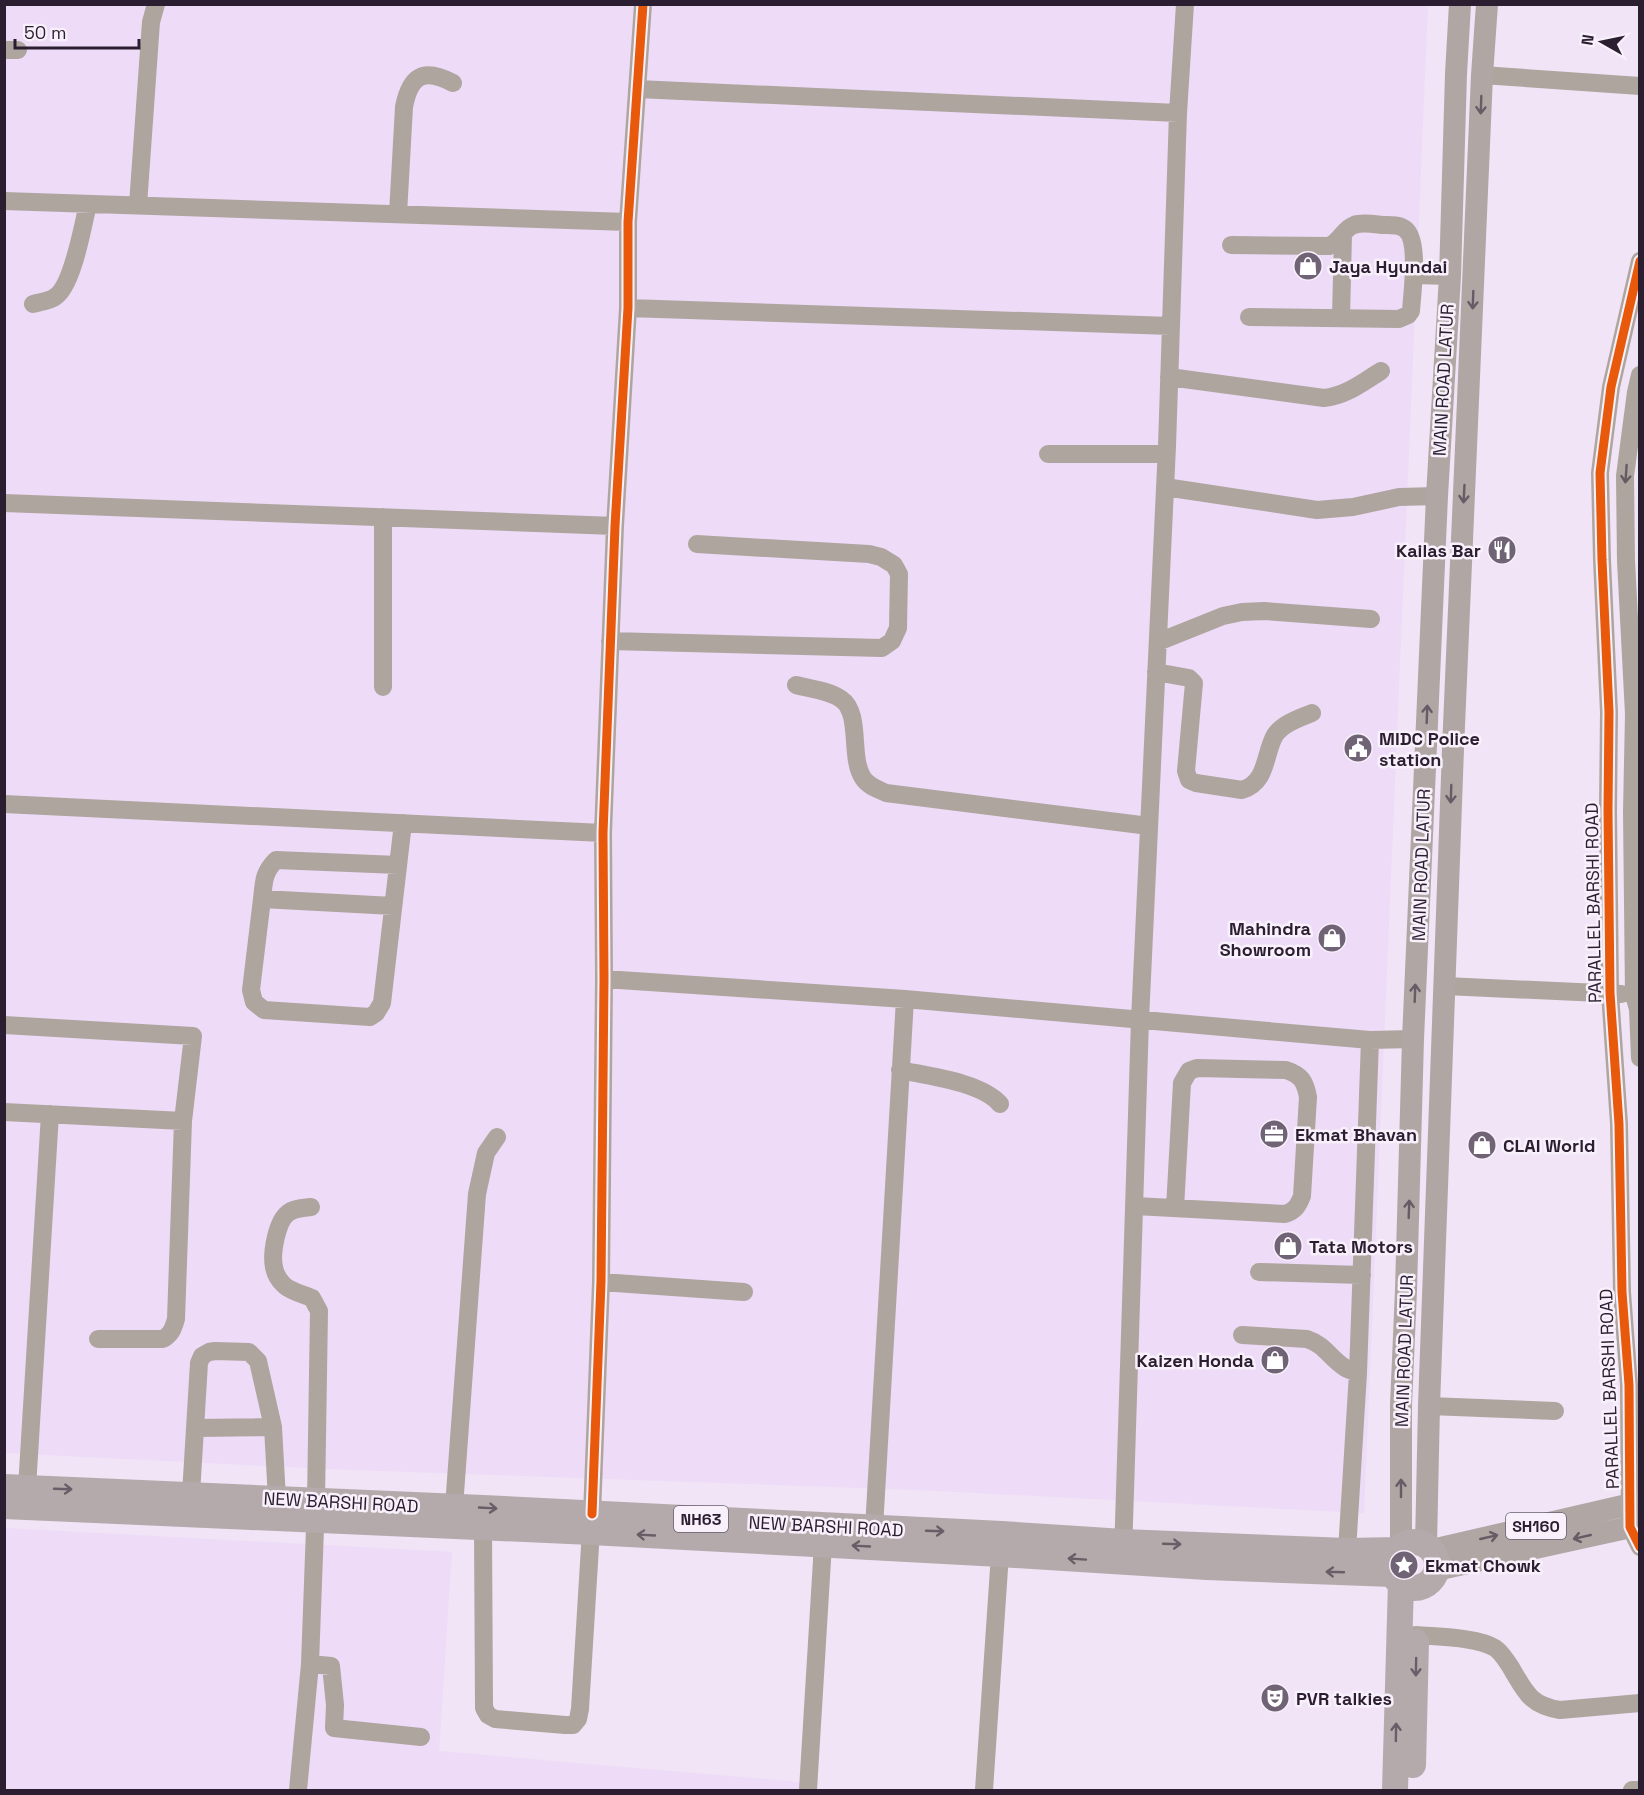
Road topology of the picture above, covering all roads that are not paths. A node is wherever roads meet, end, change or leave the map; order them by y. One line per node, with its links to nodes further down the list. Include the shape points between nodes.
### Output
1 (156, 4): 13 (street, via 151,22)
2 (643, 4): 9 (street)
3 (1185, 4): 10 (street)
4 (1460, 4): 20 (main road, MAIN ROAD LATUR)
5 (1487, 4): 6 (main road, MAIN ROAD LATUR)
6 (1482, 75): 8 (street); 56 (main road, MAIN ROAD LATUR, one-way to 56)
7 (453, 83): 14 (street, via 441,77 422,76 413,81 407,92)
8 (1640, 86)
9 (637, 89): 10 (street); 15 (street)
10 (1178, 113): 25 (street)
11 (4, 201): 12 (street)
12 (88, 204): 13 (street); 21 (street, via 65,286 56,297)
13 (138, 205): 14 (street)
14 (398, 214): 15 (street)
15 (628, 222): 22 (street)
16 (1343, 234): 17 (street, via 1329,246); 19 (street, via 1354,224 1362,223 1405,229 1412,239); 24 (street)
17 (1231, 245)
18 (1640, 261): 57 (street, PARALLEL BARSHI ROAD, via 1611,387 1600,473 1610,712)
19 (1414, 275): 20 (street); 24 (street, via 1408,315 1399,319)
20 (1450, 276): 32 (main road, MAIN ROAD LATUR)
21 (33, 304)
22 (627, 308): 25 (street); 35 (street)
23 (1249, 317): 24 (street)
24 (1341, 318)
25 (1171, 326): 27 (street)
26 (1381, 371): 27 (street, via 1346,393 1324,398)
27 (1169, 376): 30 (street)
28 (1638, 387): 37 (street, one-way to 37, via 1625,476)
29 (1048, 454): 30 (street)
30 (1166, 454): 31 (street)
31 (1165, 487): 32 (street, via 1317,510 1399,497); 40 (street)
32 (1437, 496): 63 (main road, MAIN ROAD LATUR, one-way to 32)
33 (4, 503): 34 (street)
34 (383, 517): 35 (street); 43 (street)
35 (615, 526): 39 (street)
36 (697, 544): 39 (street, via 880,557 894,565 898,574 898,628 892,641 882,648)
37 (1633, 561): 45 (street)
38 (1371, 619): 40 (street, via 1242,612)
39 (610, 641): 50 (street)
40 (1158, 642): 41 (street)
41 (1156, 672): 44 (street, via 1189,678 1194,683 1186,771 1189,780 1196,783 1250,788 1260,777 1275,735 1282,727); 49 (street)
42 (796, 685): 49 (street, via 843,700 851,711 863,778 886,793)
43 (383, 687)
44 (1312, 712)
45 (1637, 714): 47 (street)
46 (4, 804): 48 (street)
47 (1636, 812): 53 (street)
48 (403, 823): 50 (street); 51 (street)
49 (1149, 826): 60 (street)
50 (603, 833): 55 (street)
51 (398, 865): 52 (street, via 276,860 268,868); 54 (street)
52 (262, 899): 54 (street); 54 (street, via 251,990 254,1002 264,1010 370,1017 382,1003)
53 (1636, 904): 59 (street)
54 (393, 906)
55 (604, 979): 58 (street); 77 (street)
56 (1444, 986): 57 (street); 82 (main road, MAIN ROAD LATUR)
57 (1610, 993): 59 (street); 89 (street, PARALLEL BARSHI ROAD)
58 (905, 999): 60 (street); 66 (street)
59 (1637, 1004): 64 (street)
60 (1140, 1020): 62 (street); 72 (street)
61 (4, 1025): 70 (street, via 193,1036)
62 (1370, 1040): 63 (street); 76 (street)
63 (1413, 1040): 102 (main road, MAIN ROAD LATUR, one-way to 63, via 1401,1405)
64 (1639, 1048): 65 (street)
65 (1640, 1058)
66 (900, 1070): 67 (street, via 976,1087); 95 (street)
67 (1000, 1104)
68 (4, 1112): 69 (street)
69 (50, 1114): 70 (street); 86 (street)
70 (183, 1121): 80 (street, via 173,1329 163,1339)
71 (497, 1137): 91 (street, via 486,1154 477,1194)
72 (1135, 1206): 74 (street); 99 (street)
73 (311, 1207): 92 (street, via 291,1210 279,1225 273,1265 285,1286 312,1298 319,1311)
74 (1175, 1208): 74 (street, via 1182,1083 1190,1071 1286,1070 1302,1077 1308,1097 1305,1152 1302,1196 1294,1211 1285,1214)
75 (1259, 1272): 76 (street)
76 (1362, 1275): 81 (street)
77 (601, 1282): 78 (street); 93 (street)
78 (744, 1292)
79 (1242, 1335): 81 (street, via 1306,1339)
80 (98, 1339)
81 (1358, 1373): 98 (street)
82 (1429, 1406): 83 (street); 101 (main road, MAIN ROAD LATUR)
83 (1555, 1411)
84 (273, 1427): 85 (street); 85 (street, via 258,1361 249,1352 215,1351 202,1356 199,1363); 88 (street)
85 (196, 1428): 87 (street)
86 (16, 1487): 87 (highway, NEW BARSHI ROAD / NH63, one-way to 87)
87 (191, 1494): 88 (highway, NEW BARSHI ROAD / NH63)
88 (277, 1499): 92 (highway, NEW BARSHI ROAD / NH63)
89 (1635, 1503): 96 (street, PARALLEL BARSHI ROAD); 101 (main road, SH160, one-way to 89)
90 (4, 1506): 92 (highway, NEW BARSHI ROAD / NH63)
91 (454, 1507): 92 (highway, NEW BARSHI ROAD / NH63); 93 (highway, NEW BARSHI ROAD / NH63, one-way to 93)
92 (316, 1511): 94 (highway, NEW BARSHI ROAD / NH63); 104 (street)
93 (591, 1523): 94 (highway, NEW BARSHI ROAD / NH63); 94 (street, via 580,1709 573,1725 495,1719 484,1708); 95 (highway, NEW BARSHI ROAD / NH63); 97 (highway, NEW BARSHI ROAD / NH63, one-way to 93)
94 (483, 1528)
95 (874, 1528): 99 (highway, NEW BARSHI ROAD / NH63, one-way to 99, via 1002,1534)
96 (1636, 1533): 101 (main road, SH160, one-way to 101)
97 (823, 1544): 100 (highway, NEW BARSHI ROAD / NH63, one-way to 97); 109 (street)
98 (1347, 1551): 99 (highway, NEW BARSHI ROAD / NH63, one-way to 98); 102 (highway, NEW BARSHI ROAD / NH63)
99 (1123, 1552): 100 (highway, NEW BARSHI ROAD / NH63, one-way to 100); 102 (highway, NEW BARSHI ROAD / NH63, one-way to 99, via 1207,1567)
100 (1000, 1554): 110 (street)
101 (1432, 1555): 102 (highway, NH63, via 1414,1542); 102 (highway, via 1429,1582)
102 (1402, 1568): 103 (highway); 111 (highway, one-way to 102)
103 (1416, 1635): 105 (street, via 1493,1647 1502,1653 1525,1692 1547,1708); 112 (highway, one-way to 112)
104 (309, 1664): 106 (street, via 331,1666 334,1728); 108 (street)
105 (1640, 1702)
106 (421, 1737)
107 (1640, 1790): 113 (street)
108 (298, 1791)
109 (808, 1791)
110 (984, 1791)
111 (1395, 1791)
112 (1413, 1791)
113 (1632, 1791)

